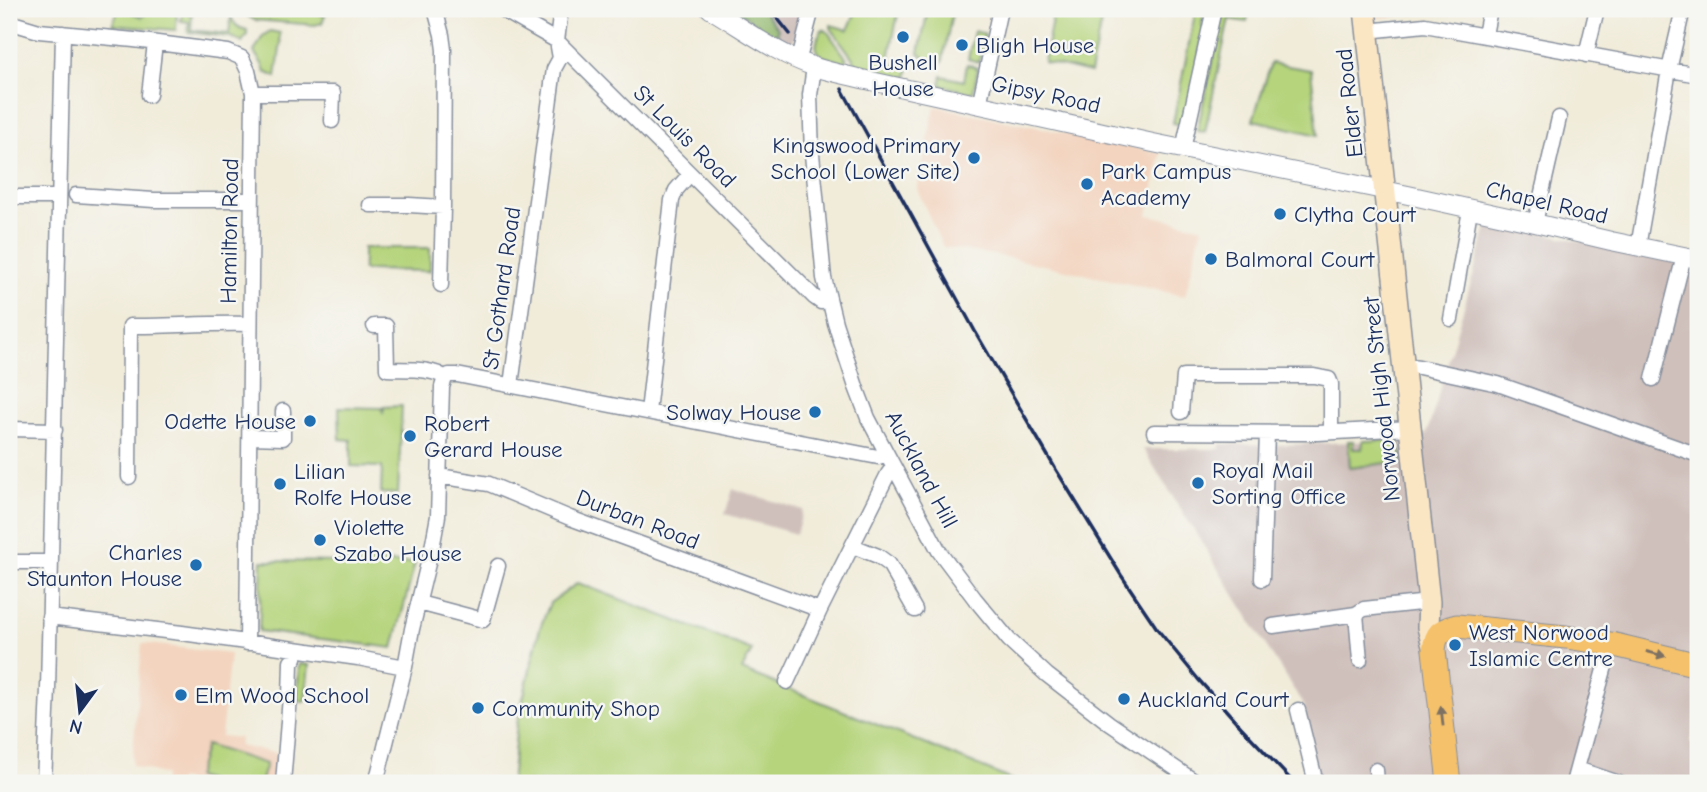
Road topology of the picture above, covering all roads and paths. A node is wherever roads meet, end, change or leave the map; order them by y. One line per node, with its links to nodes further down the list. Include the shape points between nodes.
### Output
1 (435, 9): 36 (street, via 444,50)
2 (501, 9): 16 (street, St Louis Road)
3 (561, 9): 16 (street, St Gothard Road)
4 (710, 9): 19 (street, Gipsy Road)
5 (812, 9): 19 (street)
6 (1000, 9): 25 (street)
7 (1214, 9): 28 (street)
8 (1365, 9): 13 (main road, Elder Road)
9 (1490, 9): 15 (street)
10 (1597, 9): 18 (street)
11 (1683, 9): 21 (street)
12 (9, 22): 14 (street, Hamilton Road)
13 (1367, 30): 15 (street, via 1425,25); 30 (main road, Elder Road)
14 (63, 33): 17 (street, Hamilton Road); 33 (street)
15 (1485, 35): 18 (street)
16 (556, 41): 29 (street, St Louis Road); 49 (street, St Gothard Road, via 560,58 552,76)
17 (155, 43): 23 (street, Hamilton Road, via 228,52 242,58); 24 (street)
18 (1586, 55): 21 (street)
19 (797, 59): 20 (street, Gipsy Road)
20 (814, 66): 25 (street, Gipsy Road); 42 (street, Auckland Hill, via 812,154)
21 (1669, 70): 22 (street); 39 (street)
22 (1698, 75)
23 (253, 93): 27 (street, via 333,93); 34 (street, Hamilton Road)
24 (149, 95)
25 (979, 105): 28 (street, Gipsy Road)
26 (1559, 118): 38 (street)
27 (332, 121)
28 (1183, 149): 30 (street, Gipsy Road)
29 (690, 174): 42 (street, St Louis Road, via 814,297); 51 (street, via 673,200)
30 (1385, 191): 37 (street, Chapel Road); 46 (main road, Norwood High Street)
31 (76, 195): 34 (street)
32 (9, 197): 33 (street)
33 (58, 197): 55 (street)
34 (251, 200): 44 (street, Hamilton Road)
35 (370, 205): 36 (street)
36 (443, 207): 41 (street)
37 (1470, 210): 38 (street, Chapel Road); 43 (street)
38 (1535, 223): 39 (street, Chapel Road)
39 (1638, 247): 40 (street, Chapel Road)
40 (1691, 257): 48 (street)
41 (441, 285)
42 (829, 301): 61 (street, Auckland Hill, via 862,404)
43 (1451, 318)
44 (250, 324): 59 (street, Hamilton Road); 63 (street, via 130,326)
45 (374, 326): 47 (street, via 386,326 387,369 431,371)
46 (1403, 365): 53 (main road, Norwood High Street); 60 (street, via 1498,384)
47 (444, 378): 49 (street, St Gothard Road, via 457,375); 62 (street, St Gothard Road)
48 (1653, 379)
49 (511, 385): 51 (street)
50 (284, 411): 59 (street, via 283,438)
51 (648, 412): 61 (street)
52 (1181, 412): 57 (street, via 1184,376 1314,376 1329,379 1331,384)
53 (1410, 428): 57 (street); 69 (main road, Norwood High Street)
54 (9, 429): 55 (street)
55 (55, 430): 66 (street)
56 (1154, 432): 58 (street)
57 (1331, 432): 58 (street)
58 (1267, 433): 68 (street)
59 (250, 437): 77 (street, Hamilton Road)
60 (1698, 455)
61 (890, 461): 64 (street); 90 (street, Auckland Hill, via 939,551 1009,640 1109,723)
62 (439, 476): 70 (street, St Gothard Road, via 438,516); 71 (street, Durban Road, via 489,484)
63 (129, 477)
64 (853, 546): 71 (street); 72 (street, via 889,564)
65 (9, 562): 66 (street)
66 (51, 562): 74 (street)
67 (498, 566): 70 (street, via 483,620)
68 (1262, 579)
69 (1429, 602): 73 (street, via 1364,609); 76 (main road, via 1437,618); 80 (main road, Norwood High Street, via 1428,627)
70 (419, 603): 83 (street, St Gothard Road)
71 (820, 610): 84 (street)
72 (915, 610)
73 (1356, 614): 75 (street); 81 (street)
74 (49, 617): 77 (street); 87 (street)
75 (1273, 626)
76 (1457, 626): 78 (main road); 80 (main road, via 1441,631)
77 (247, 643): 79 (street)
78 (1612, 644): 82 (main road, one-way to 82); 86 (street)
79 (296, 650): 83 (street); 88 (street, via 291,662)
80 (1434, 650): 92 (main road, one-way to 80)
81 (1360, 660)
82 (1698, 665)
83 (405, 667): 89 (street, St Gothard Road)
84 (787, 682)
85 (1298, 710): 91 (street)
86 (1575, 776): 93 (street)
87 (44, 783)
88 (283, 783)
89 (376, 783)
90 (1197, 783)
91 (1316, 783)
92 (1449, 783)
93 (1619, 783)

